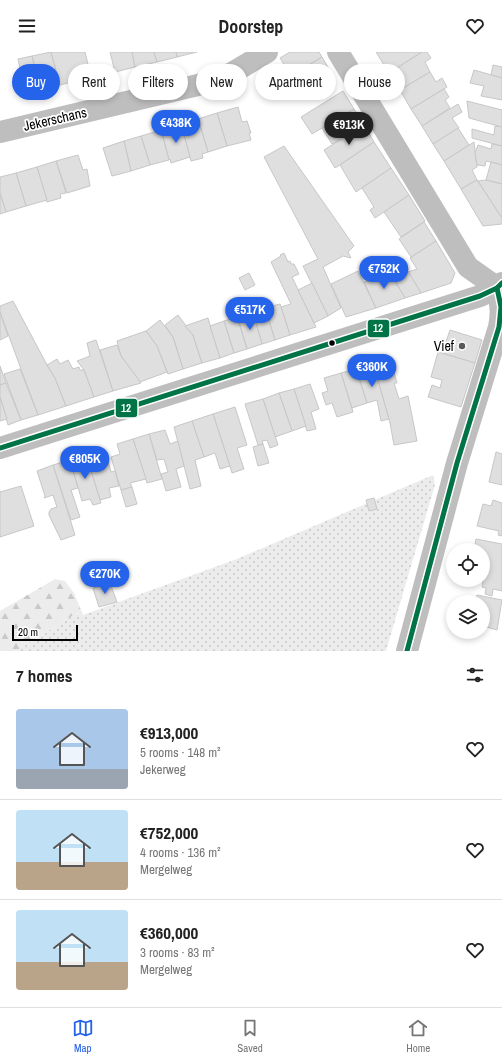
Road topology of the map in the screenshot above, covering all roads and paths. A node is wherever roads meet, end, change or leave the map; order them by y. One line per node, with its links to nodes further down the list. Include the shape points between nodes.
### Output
1 (268, 52): 3 (street, Jekerschans, via 232,73 198,85)
2 (338, 52): 4 (street, via 468,267)
3 (2, 125)
4 (500, 287): 5 (street, via 462,302); 6 (street, via 499,327 457,463)
5 (0, 448)
6 (407, 651)

